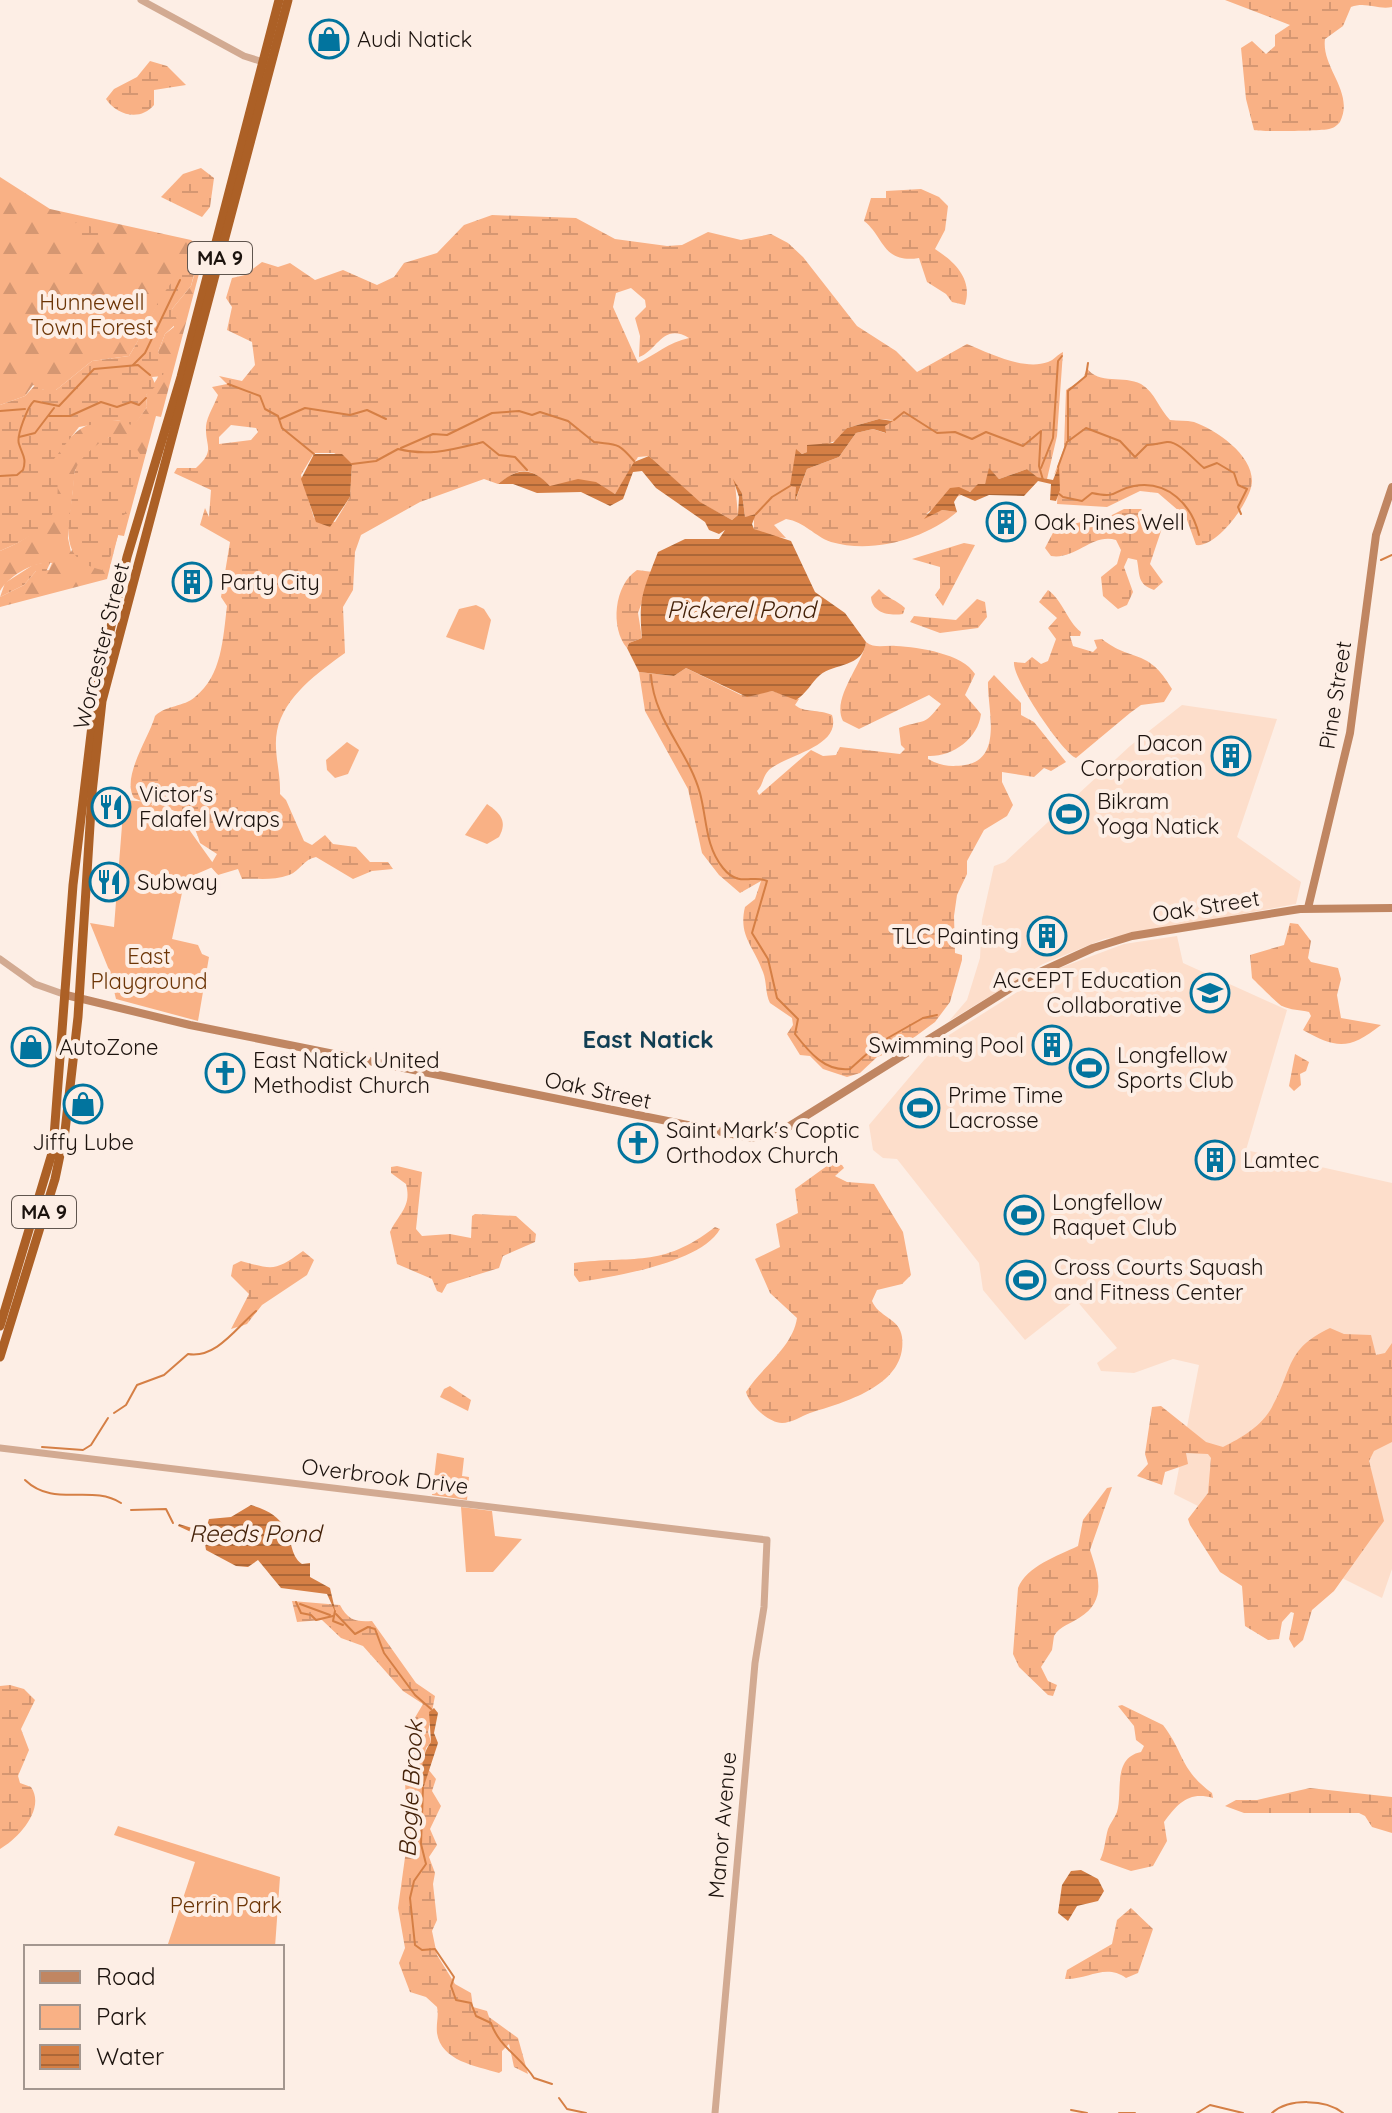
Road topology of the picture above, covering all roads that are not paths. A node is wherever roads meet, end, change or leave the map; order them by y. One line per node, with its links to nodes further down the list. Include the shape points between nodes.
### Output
1 (141, 0): 4 (street)
2 (279, 0): 4 (highway, Worcester Street / MA 9)
3 (288, 0): 7 (highway, Worcester Street / MA 9)
4 (263, 62): 6 (highway, Worcester Street / MA 9)
5 (1392, 487): 8 (main road, Pine Street, via 1376,535 1350,733)
6 (113, 620): 7 (highway); 11 (highway, Worcester Street / MA 9, via 90,725)
7 (124, 623): 12 (highway, Worcester Street / MA 9, via 98,730)
8 (1308, 908): 9 (main road, Oak Street); 12 (main road, Oak Street, via 1132,936 1070,957 1027,978 788,1127 759,1138)
9 (1392, 908)
10 (0, 959): 11 (street, Oak Street, via 35,984)
11 (66, 995): 12 (main road, Oak Street); 13 (highway, Worcester Street / MA 9, via 53,1150)
12 (79, 999): 14 (highway, Worcester Street / MA 9, via 59,1160)
13 (0, 1326)
14 (0, 1357)
15 (0, 1448): 16 (street, Overbrook Drive)
16 (767, 1540): 17 (street, Manor Avenue)
17 (715, 2113)

